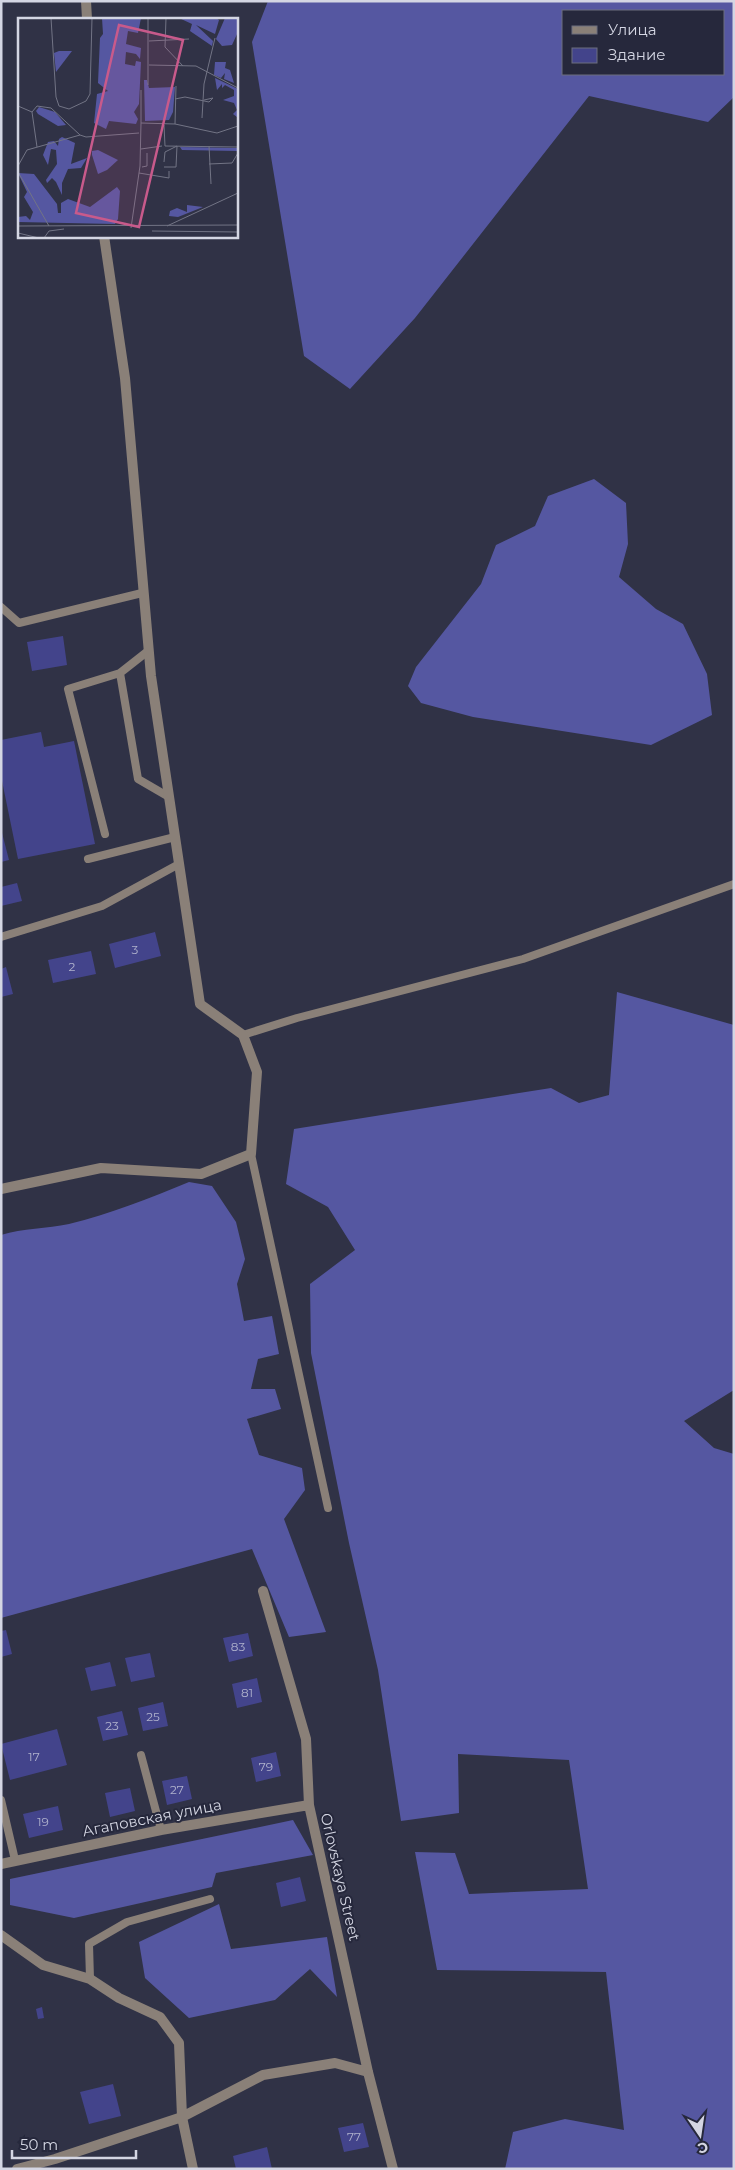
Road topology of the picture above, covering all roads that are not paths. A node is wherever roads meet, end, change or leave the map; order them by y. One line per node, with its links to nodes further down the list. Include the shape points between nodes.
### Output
1 (86, 1): 2 (street)
2 (87, 18)
3 (104, 238): 4 (street, via 125,378)
4 (142, 594): 5 (lane, via 19,624); 6 (street)
5 (1, 607)
6 (148, 651): 7 (lane); 8 (street)
7 (120, 673): 8 (lane, via 138,779); 9 (lane, via 68,689)
8 (169, 796): 10 (street)
9 (105, 834)
10 (175, 837): 11 (lane); 12 (street)
11 (88, 859)
12 (179, 864): 14 (lane, via 102,906); 15 (street, via 200,1004)
13 (734, 884): 15 (lane, via 523,959)
14 (1, 937)
15 (243, 1035): 16 (street, via 257,1072)
16 (251, 1154): 17 (street, via 201,1174 101,1168); 18 (lane)
17 (1, 1190)
18 (328, 1508)
19 (263, 1591): 22 (street, Orlovskaya Street, via 306,1739)
20 (141, 1755): 23 (lane)
21 (1, 1800): 24 (lane)
22 (309, 1804): 23 (street, Агаповская улица); 29 (street, Orlovskaya Street)
23 (161, 1830): 24 (street, Агаповская улица)
24 (16, 1860): 25 (street, Агаповская улица)
25 (1, 1864)
26 (210, 1899): 28 (lane, via 128,1922 90,1944)
27 (1, 1935): 28 (street, via 43,1965)
28 (90, 1979): 30 (street, via 119,1998 160,2016 178,2043)
29 (368, 2072): 30 (street, via 336,2063 263,2076); 33 (street, Orlovskaya Street)
30 (182, 2117): 31 (street); 32 (street)
31 (17, 2169)
32 (193, 2169)
33 (393, 2169)

